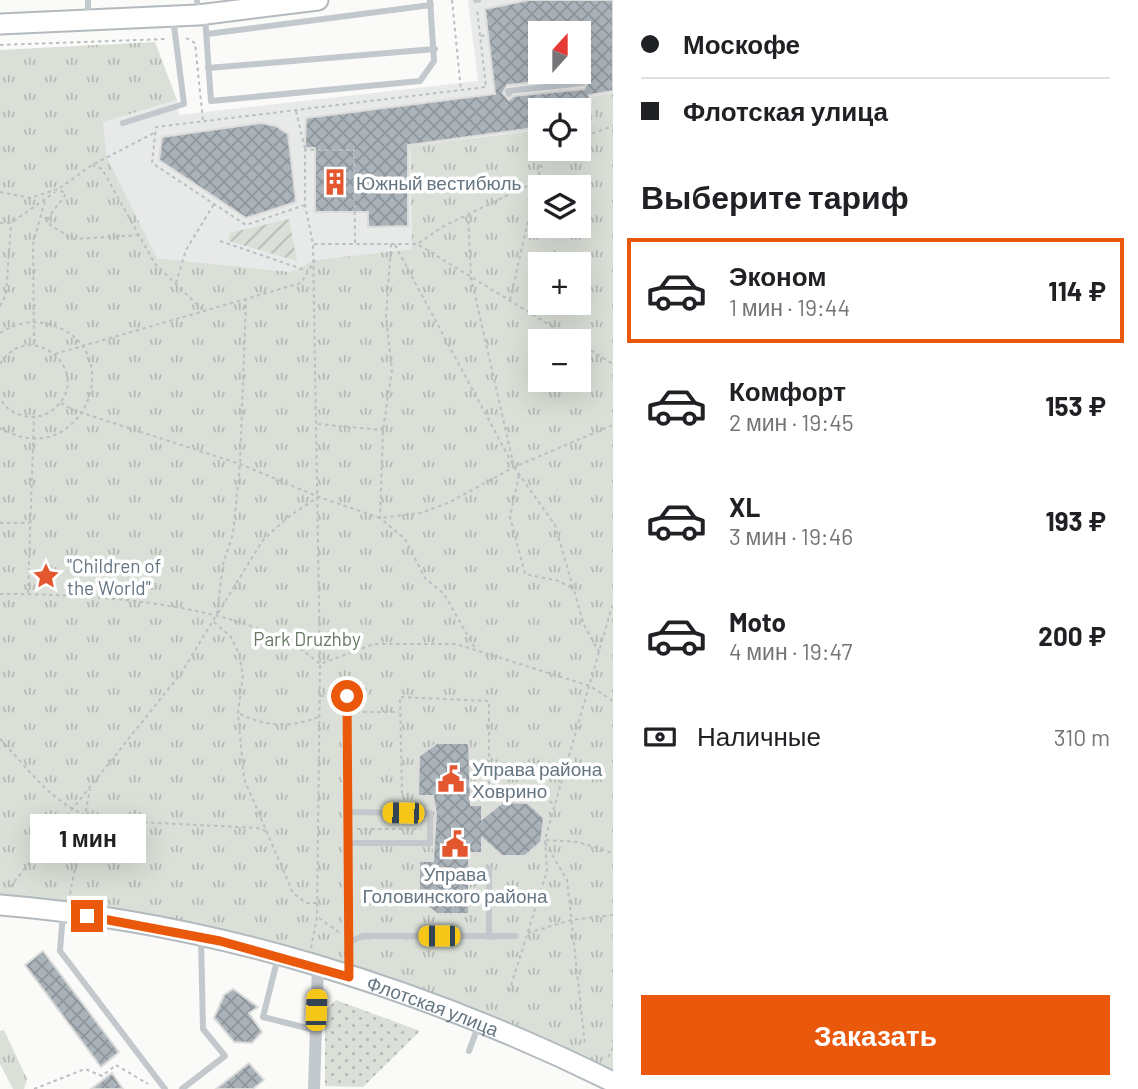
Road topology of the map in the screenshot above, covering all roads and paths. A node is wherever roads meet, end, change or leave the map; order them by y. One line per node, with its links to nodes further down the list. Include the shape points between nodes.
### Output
1 (88, 0): 8 (lane)
2 (311, 0): 7 (street)
3 (452, 0): 17 (path)
4 (477, 0): 11 (path)
5 (430, 2): 7 (lane); 14 (lane)
6 (172, 16): 7 (street); 8 (street); 12 (lane)
7 (202, 16): 15 (lane)
8 (88, 21): 9 (street)
9 (0, 24)
10 (488, 35): 11 (path)
11 (480, 36): 17 (path, via 486,87)
12 (175, 38): 13 (path); 22 (path, via 195,43); 23 (lane, via 184,104)
13 (0, 45)
14 (435, 49): 15 (lane); 15 (lane, via 430,71 420,81 211,100)
15 (208, 68)
16 (574, 84): 18 (lane)
17 (461, 92): 19 (path)
18 (509, 94)
19 (335, 107): 20 (path); 21 (path)
20 (296, 111): 22 (path); 27 (path)
21 (335, 113)
22 (203, 122): 25 (path, via 156,127)
23 (123, 123)
24 (613, 126): 26 (path)
25 (155, 133): 28 (path); 33 (path, via 152,163)
26 (591, 134)
27 (305, 150): 34 (path); 41 (path, via 354,150)
28 (92, 165): 30 (path); 39 (path, via 102,169)
29 (528, 185): 35 (path)
30 (58, 189): 31 (path, via 30,198); 32 (path); 39 (path, via 66,194 48,218 51,226 74,239)
31 (0, 192)
32 (45, 199): 38 (path); 53 (path, via 33,244)
33 (214, 204): 34 (path, via 246,225); 48 (path, via 186,250)
34 (305, 205): 42 (path)
35 (468, 214): 44 (path); 47 (path)
36 (528, 220): 50 (path)
37 (0, 223): 38 (path)
38 (11, 223): 51 (path, via 6,295)
39 (139, 235): 48 (path, via 155,264)
40 (220, 241): 46 (path)
41 (355, 243): 42 (path); 43 (path)
42 (313, 244): 45 (path)
43 (393, 244): 44 (path); 69 (path, via 386,318 392,370); 72 (path)
44 (417, 244): 47 (path)
45 (315, 260): 46 (path); 66 (path)
46 (308, 271): 49 (path, via 301,283)
47 (471, 278): 50 (path); 72 (path)
48 (176, 284): 52 (path)
49 (246, 300): 52 (path); 71 (path)
50 (509, 301): 54 (path)
51 (0, 306)
52 (205, 312): 57 (path)
53 (34, 322): 55 (path); 56 (path); 57 (path, via 59,327)
54 (556, 329)
55 (0, 332)
56 (34, 345): 59 (path); 61 (path, via 13,351)
57 (82, 346): 59 (path); 64 (path, via 92,375)
58 (591, 350): 60 (path)
59 (55, 354): 63 (path, via 67,377)
60 (613, 364)
61 (0, 365)
62 (0, 398): 65 (path, via 11,411)
63 (61, 403): 64 (path); 65 (path)
64 (82, 413): 70 (path, via 58,433); 71 (path)
65 (34, 417): 70 (path)
66 (318, 424): 69 (path); 74 (path)
67 (613, 425): 72 (path)
68 (0, 428): 70 (path)
69 (383, 430): 75 (path)
70 (34, 439): 77 (path)
71 (240, 464): 74 (path); 82 (path)
72 (514, 467): 73 (path); 75 (path, via 450,502 421,513)
73 (520, 474): 78 (path, via 555,526); 78 (path, via 510,517 525,574 559,580)
74 (318, 497): 75 (path); 82 (path, via 263,540); 86 (path)
75 (380, 518): 84 (path, via 405,539 425,578 444,594)
76 (0, 523): 77 (path)
77 (30, 523): 80 (path)
78 (573, 588): 85 (path, via 584,625)
79 (0, 594): 80 (path)
80 (28, 594): 82 (path)
81 (613, 603): 85 (path)
82 (218, 614): 83 (path); 86 (path, via 300,646)
83 (213, 621): 93 (path, via 231,637 239,654 243,675); 96 (path, via 182,672)
84 (477, 651): 86 (path, via 446,643 374,643); 87 (path)
85 (599, 652): 87 (path)
86 (320, 664): 88 (path)
87 (590, 686): 90 (path); 98 (path)
88 (320, 696): 89 (path); 94 (path)
89 (347, 696): 91 (lane)
90 (613, 701)
91 (347, 712): 92 (path); 100 (lane)
92 (401, 712): 97 (path); 98 (path, via 400,697 489,701 489,797 547,800)
93 (238, 713): 94 (path, via 278,726); 104 (path, via 244,779)
94 (319, 717): 111 (path)
95 (0, 739): 99 (path, via 35,781)
96 (90, 788): 99 (path); 101 (path)
97 (401, 793)
98 (557, 805): 105 (path)
99 (73, 809): 101 (path); 109 (path)
100 (348, 812): 102 (lane); 106 (lane, via 430,813 430,843)
101 (85, 816): 104 (path); 110 (path)
102 (348, 829): 103 (path); 106 (lane)
103 (419, 829)
104 (267, 832): 111 (path, via 293,893 306,903)
105 (545, 841): 107 (path, via 578,842); 115 (path, via 568,880); 116 (path, via 547,871)
106 (348, 843): 121 (lane)
107 (613, 852)
108 (489, 868): 117 (lane)
109 (10, 887)
110 (66, 903): 112 (street, Флотская улица); 118 (street, Флотская улица); 135 (lane, via 60,951)
111 (317, 903): 114 (path)
112 (0, 905)
113 (613, 915): 115 (path)
114 (317, 917): 119 (path); 123 (path)
115 (572, 920): 116 (path); 128 (path)
116 (527, 933): 120 (path); 125 (path)
117 (489, 935): 120 (lane); 121 (lane, via 363,936)
118 (201, 936): 122 (street, Флотская улица); 136 (lane, via 203,1029 225,1056)
119 (343, 936)
120 (516, 936)
121 (349, 942): 124 (lane)
122 (278, 956): 123 (street, Флотская улица); 127 (lane, via 263,1017)
123 (314, 961): 124 (street, Флотская улица); 127 (street)
124 (349, 977): 126 (street, Флотская улица)
125 (509, 992)
126 (480, 1022): 130 (lane); 132 (street, Флотская улица)
127 (316, 1030): 137 (street)
128 (585, 1045)
129 (613, 1048): 131 (path)
130 (469, 1051)
131 (608, 1057)
132 (613, 1082)
133 (34, 1089): 134 (path, via 85,1069 102,1076 116,1065)
134 (157, 1089)
135 (165, 1089)
136 (182, 1089)
137 (314, 1089)

